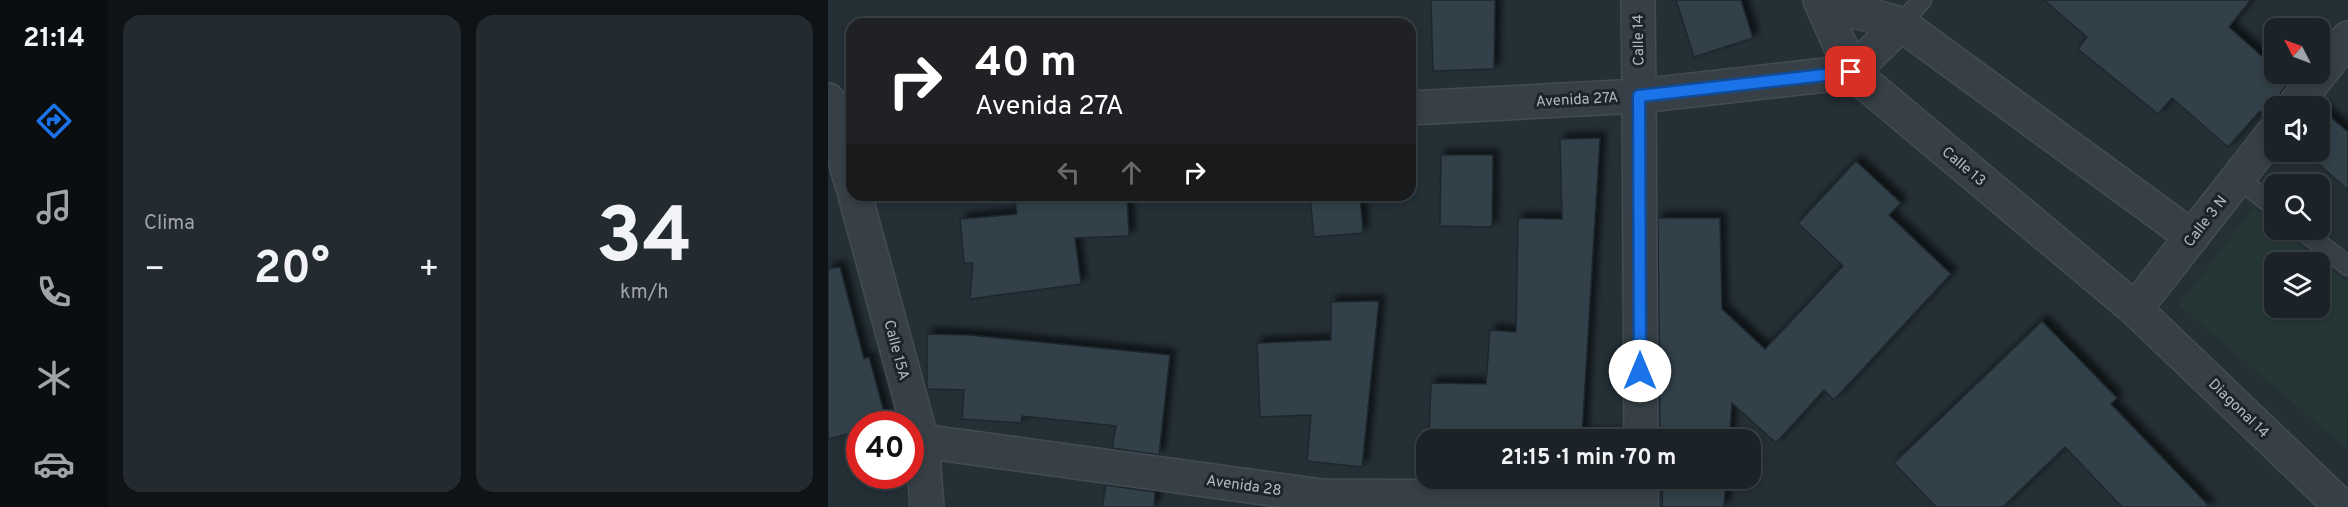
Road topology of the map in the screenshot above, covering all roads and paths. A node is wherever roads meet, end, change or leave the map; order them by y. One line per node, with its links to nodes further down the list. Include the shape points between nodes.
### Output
1 (1638, 0): 6 (street, Calle 14)
2 (1821, 1): 3 (street, Calle 13); 5 (street, Calle 13)
3 (1912, 12): 5 (street); 17 (street, Calle 13)
4 (2348, 38): 7 (street)
5 (1851, 72): 6 (street, Avenida 27A); 20 (street, Calle 13)
6 (1639, 96): 9 (street, Avenida 27A); 22 (street, Calle 14)
7 (2302, 96)
8 (828, 100): 11 (street)
9 (1416, 108)
10 (2264, 145): 12 (street, Calle 3 N)
11 (846, 164)
12 (2238, 178): 14 (lane); 17 (street, Calle 3 N)
13 (846, 195): 15 (street)
14 (2264, 199)
15 (828, 201)
16 (855, 201): 21 (street, Calle 15A)
17 (2192, 237): 20 (street, Calle 3 N)
18 (2315, 240): 19 (lane)
19 (2348, 266)
20 (2135, 309): 27 (street, Diagonal 14)
21 (914, 411)
22 (1641, 429)
23 (924, 441): 25 (street, Avenida 28, via 1322,496)
24 (924, 467): 26 (street, Calle 15A)
25 (1641, 495)
26 (927, 507)
27 (2342, 507)

